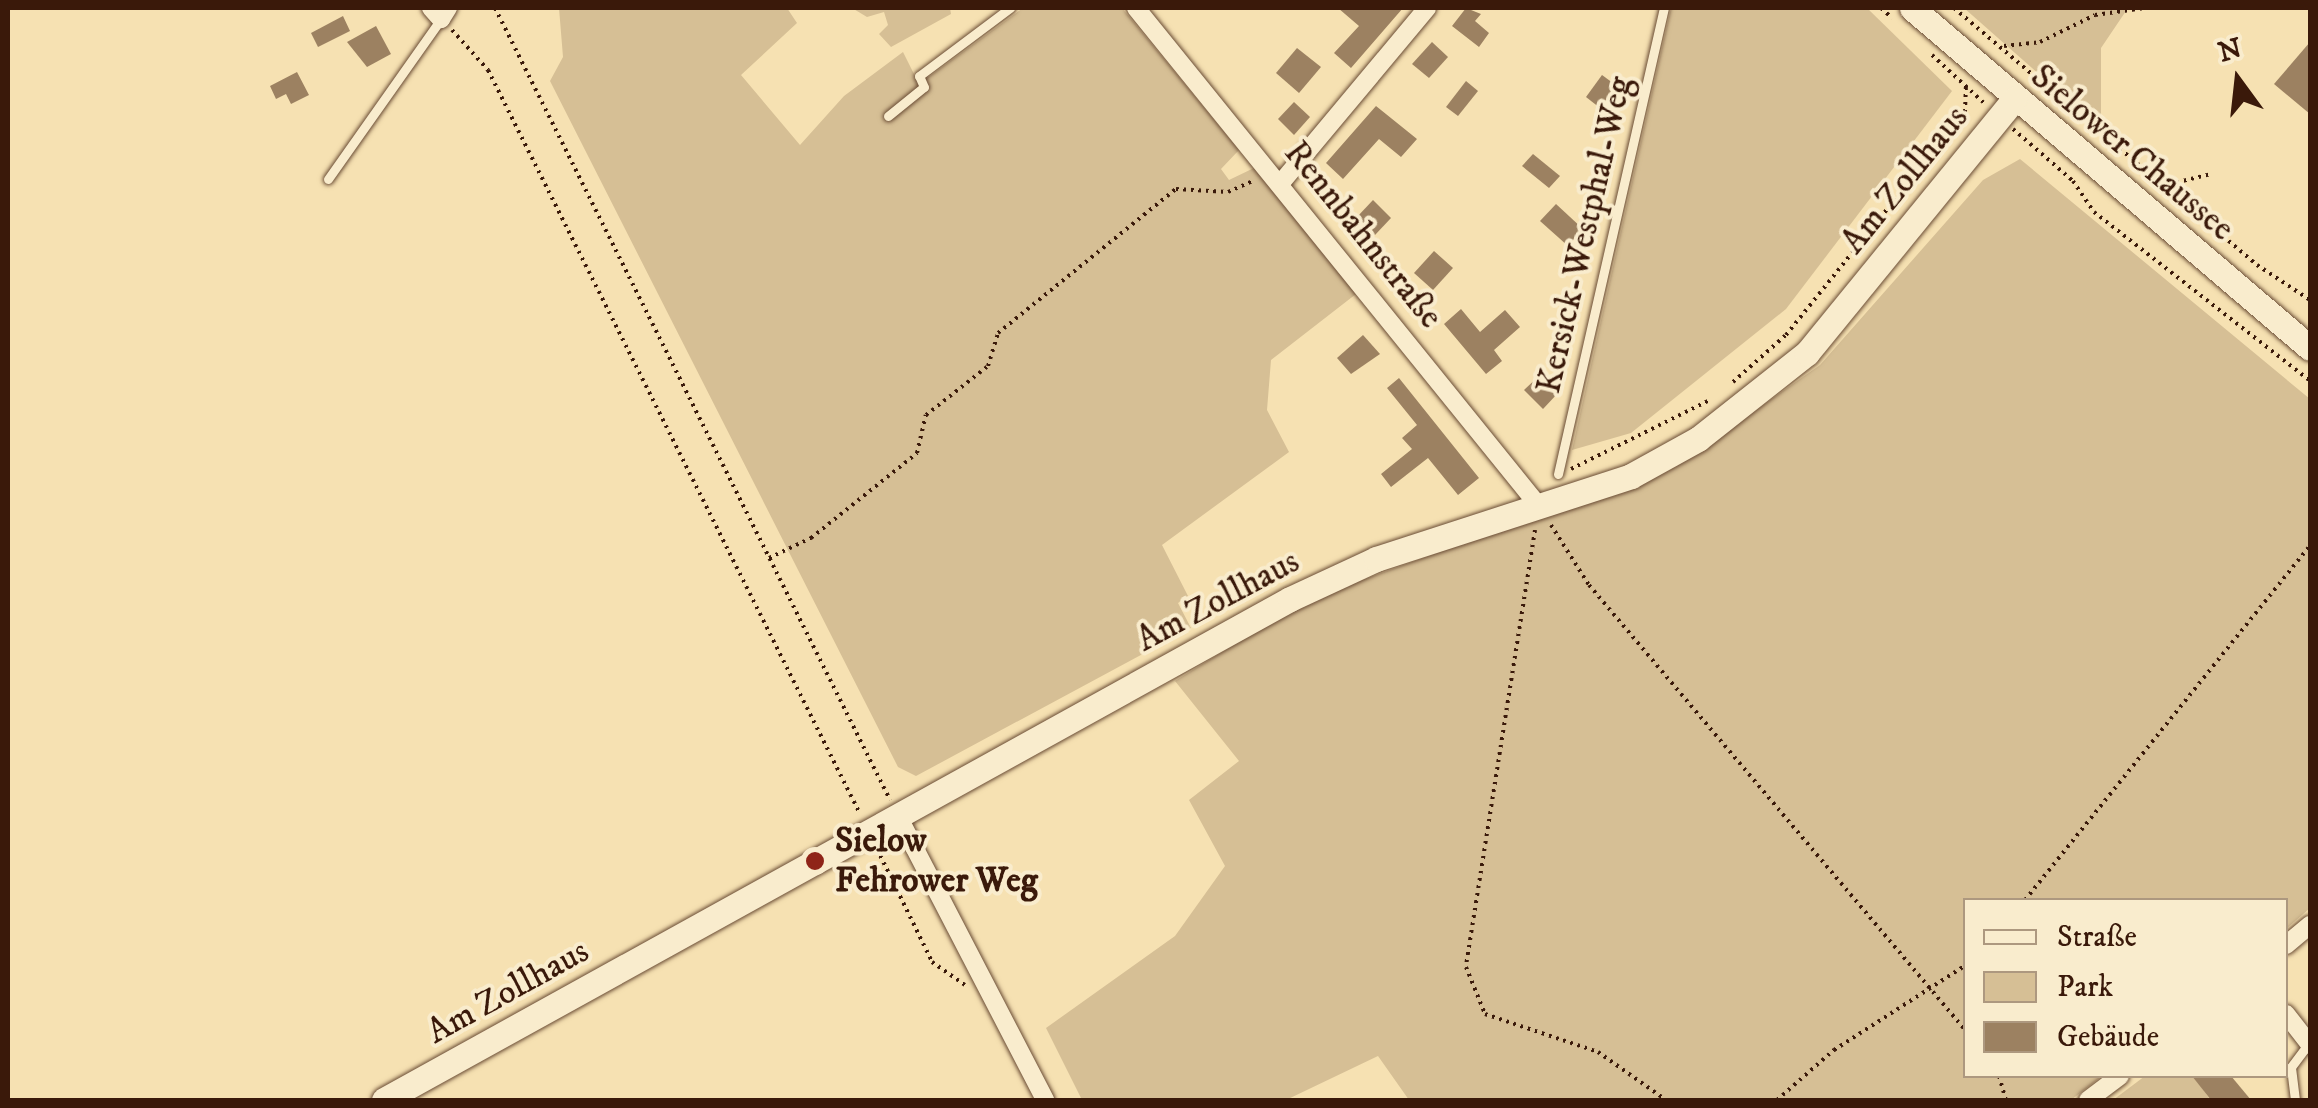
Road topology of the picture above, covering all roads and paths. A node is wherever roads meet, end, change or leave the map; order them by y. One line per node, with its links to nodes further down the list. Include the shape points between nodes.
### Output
1 (495, 8): 30 (path)
2 (1010, 8): 13 (lane, via 919,76 924,87)
3 (1136, 8): 16 (street, Rennbahnstraße)
4 (1428, 8): 16 (street)
5 (1664, 8): 27 (lane, Kersick-Westphal-Weg)
6 (1912, 8): 12 (street, Sielower Chaussee)
7 (1954, 8): 10 (path)
8 (2145, 8): 10 (path, via 2095,15 2015,50)
9 (440, 11): 17 (lane); 32 (path, via 488,70)
10 (1999, 45): 18 (path)
11 (1964, 85): 25 (path, via 1965,112 1954,127 1786,335)
12 (2014, 100): 23 (street, Sielower Chaussee); 28 (street, Am Zollhaus, via 1842,314 1771,387 1631,476)
13 (888, 116)
14 (2045, 156): 20 (path)
15 (2211, 174): 18 (path)
16 (1275, 178): 28 (street, Rennbahnstraße); 30 (path, via 1228,192 1176,189 998,333 988,366 926,415 917,453 811,538)
17 (328, 179)
18 (2162, 186): 21 (path)
19 (2124, 219): 20 (path)
20 (2116, 230): 24 (path)
21 (2310, 300): 22 (path)
22 (2300, 310)
23 (2310, 348)
24 (2310, 382)
25 (1731, 384)
26 (1717, 396): 27 (path, via 1637,443)
27 (1558, 474)
28 (1538, 505): 31 (street, Am Zollhaus, via 1376,560 1290,599); 38 (path, via 1589,585); 45 (path, via 1466,968 1485,1014 1598,1052)
29 (2310, 546): 33 (path)
30 (769, 558): 31 (path)
31 (898, 816): 32 (street, Am Zollhaus); 44 (street)
32 (869, 832): 37 (path, via 932,962); 43 (street, Am Zollhaus)
33 (2026, 898)
34 (2310, 925): 35 (street)
35 (2288, 943)
36 (1963, 967): 38 (path)
37 (968, 988)
38 (1931, 991): 40 (path); 46 (path, via 1834,1050)
39 (2288, 1016): 41 (street)
40 (1963, 1028)
41 (2310, 1044): 48 (lane, via 2291,1068)
42 (2117, 1078): 47 (street)
43 (384, 1100)
44 (1044, 1100)
45 (1666, 1100)
46 (1777, 1100)
47 (2088, 1100)
48 (2295, 1100)

